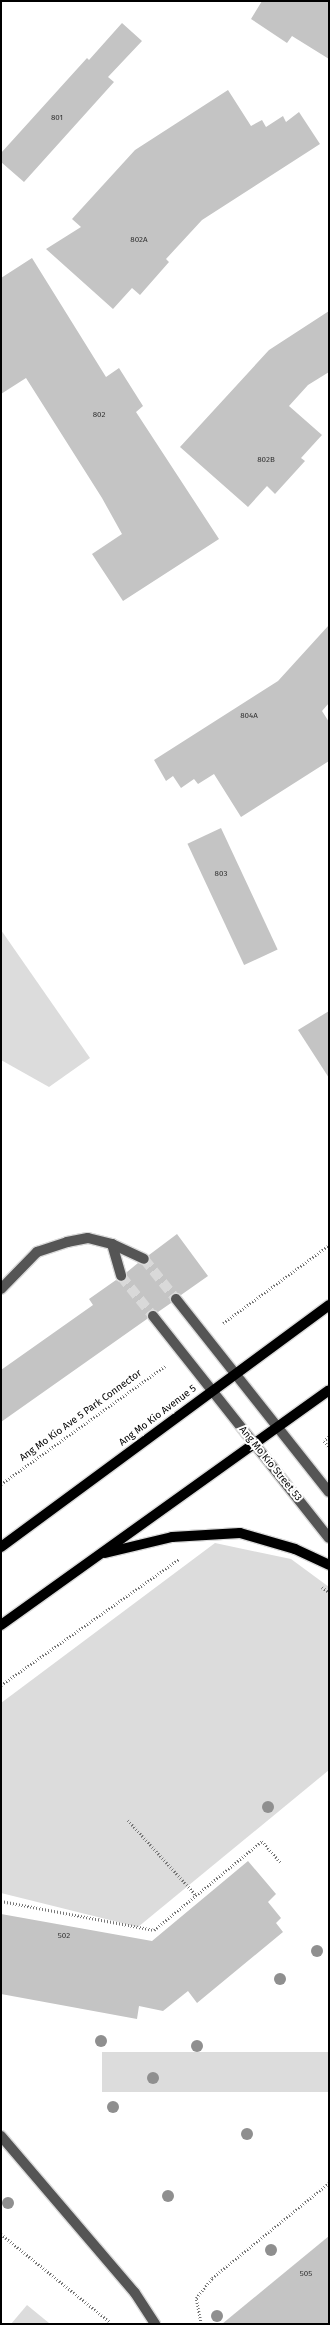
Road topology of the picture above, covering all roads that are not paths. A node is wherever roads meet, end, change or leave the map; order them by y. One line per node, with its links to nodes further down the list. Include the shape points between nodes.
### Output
1 (112, 1244): 2 (street); 3 (street); 4 (street, via 88,1238 38,1252)
2 (144, 1259)
3 (121, 1276)
4 (1, 1289)
5 (177, 1300): 8 (street)
6 (329, 1305): 8 (main road, Ang Mo Kio Avenue 5)
7 (154, 1317): 10 (street, Ang Mo Kio Street 53)
8 (235, 1373): 10 (main road, Ang Mo Kio Avenue 5); 11 (street)
9 (329, 1390): 11 (main road)
10 (212, 1391): 12 (street, Ang Mo Kio Street 53); 15 (main road, Ang Mo Kio Avenue 5)
11 (278, 1428): 12 (main road); 13 (street)
12 (254, 1445): 14 (street, Ang Mo Kio Street 53); 16 (main road)
13 (329, 1492)
14 (329, 1538)
15 (1, 1547)
16 (100, 1555): 17 (main road, via 172,1537 240,1532 295,1549); 18 (main road)
17 (329, 1565)
18 (1, 1625)
19 (2, 2136): 20 (street, via 135,2293)
20 (155, 2324)

